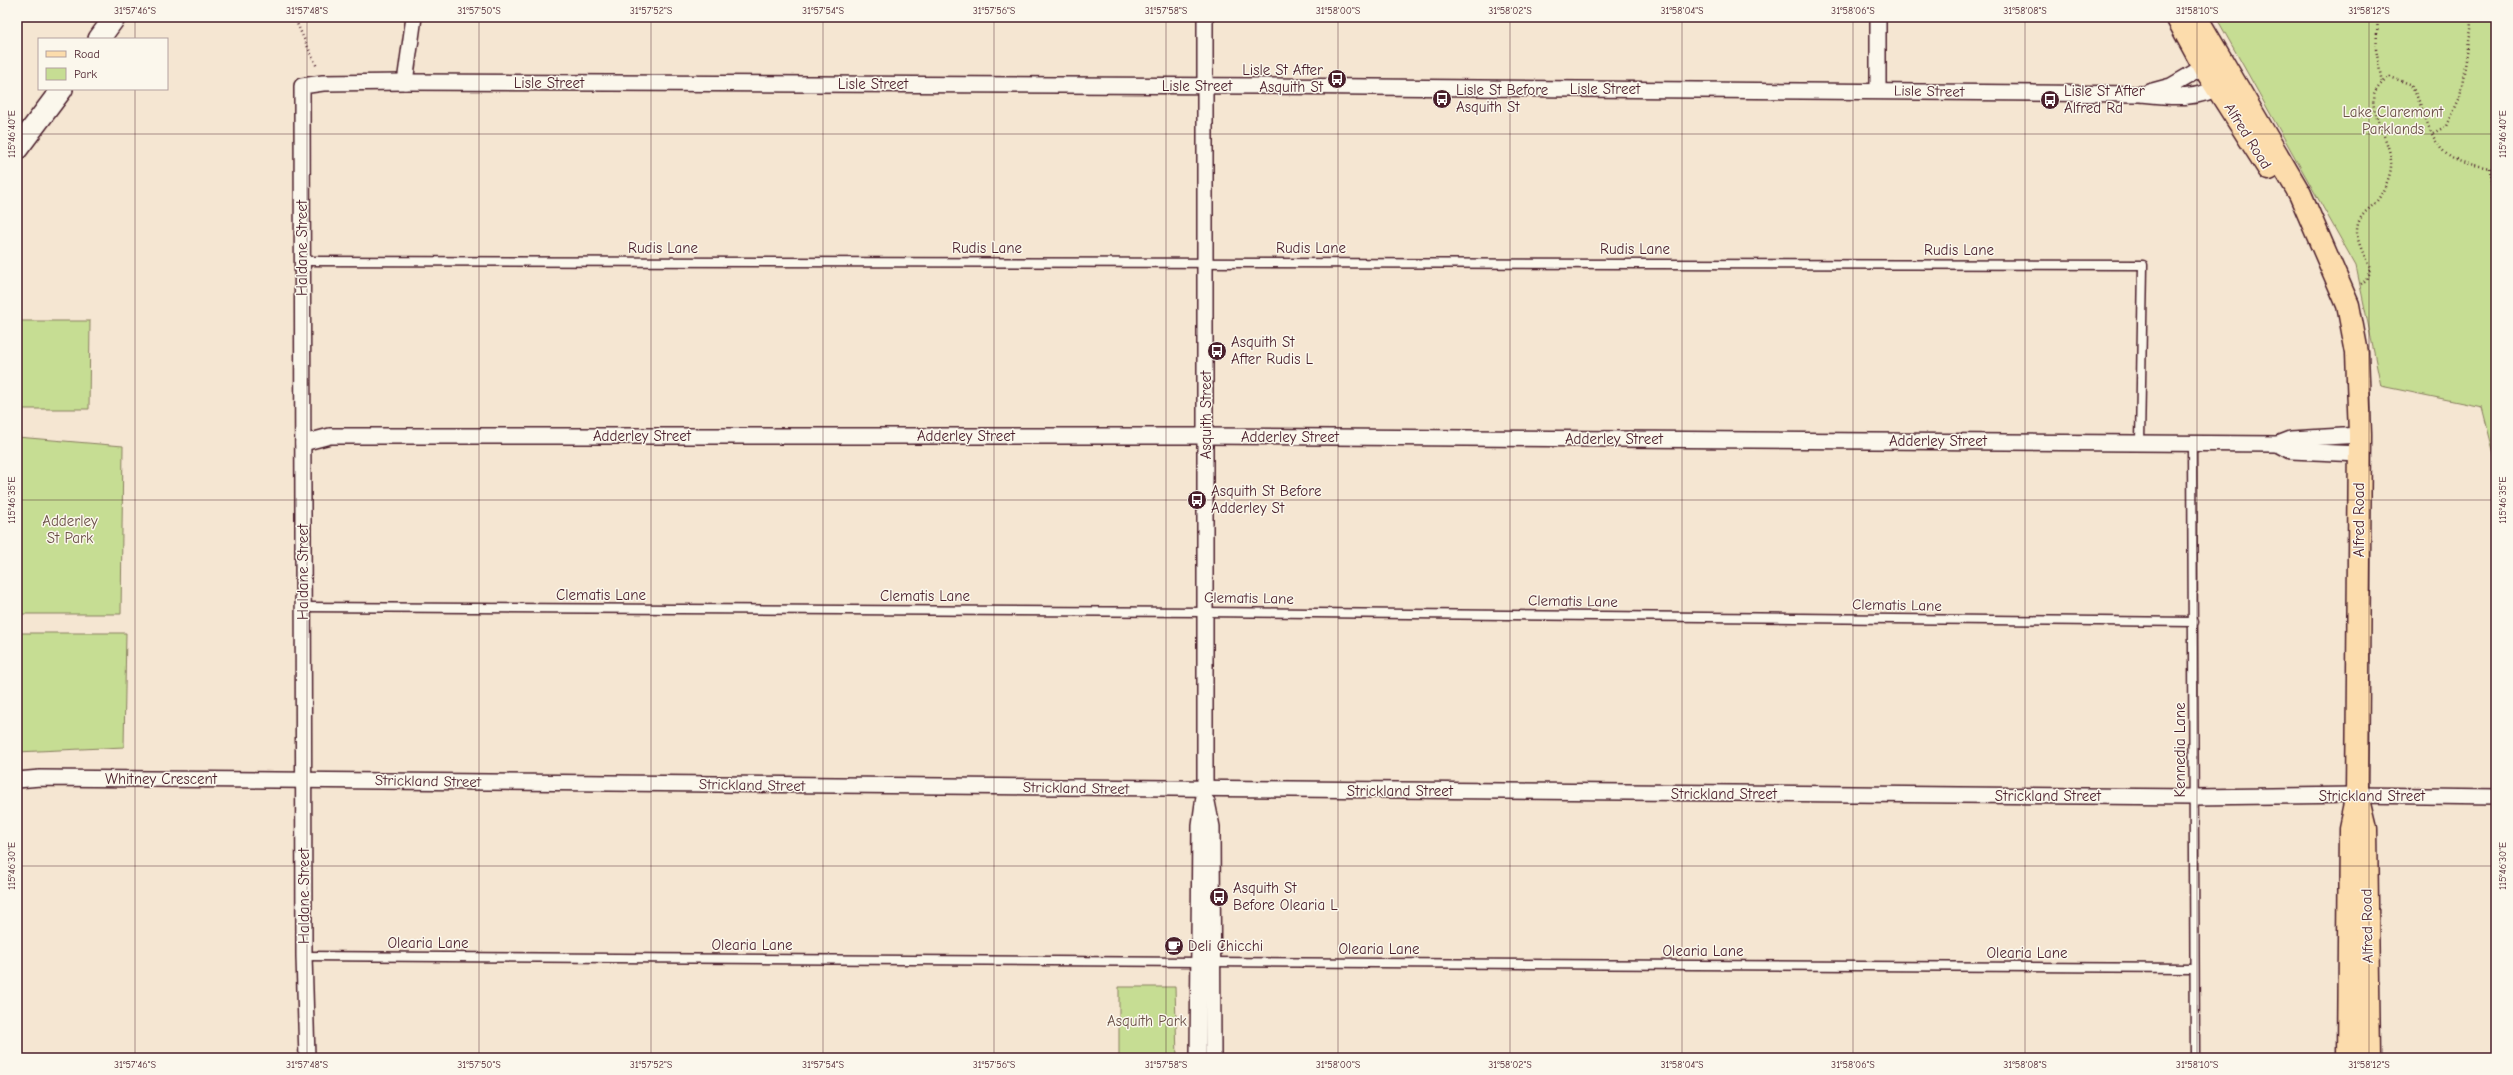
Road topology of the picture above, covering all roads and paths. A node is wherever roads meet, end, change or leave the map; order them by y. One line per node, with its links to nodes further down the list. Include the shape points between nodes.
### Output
1 (115, 17): 10 (street)
2 (294, 17): 15 (path, via 317,67)
3 (414, 17): 12 (street)
4 (1204, 17): 16 (street, Asquith Street)
5 (1878, 17): 18 (street)
6 (2177, 17): 11 (main road, Alfred Road)
7 (2196, 17): 11 (main road, Alfred Road)
8 (2378, 17): 14 (path, via 2376,49)
9 (2473, 17): 20 (path, via 2460,97 2447,126)
10 (100, 38)
11 (2212, 63): 13 (main road, Alfred Road); 19 (street, Lisle Street, via 2171,86)
12 (405, 82): 15 (street, Lisle Street, via 323,83); 16 (street, Lisle Street)
13 (2225, 84): 19 (street, Lisle Street, via 2199,95 2176,97); 27 (main road, Alfred Road, via 2286,198 2326,251)
14 (2382, 84): 20 (path, via 2390,77 2410,84); 27 (path, via 2374,94 2374,104 2390,152 2392,167 2377,201 2358,221 2357,233 2370,269 2366,280 2357,287)
15 (302, 86): 25 (street, Haldane Street)
16 (1204, 86): 18 (street, Lisle Street); 26 (street, Asquith Street)
17 (61, 90): 21 (street)
18 (1878, 91): 19 (street, Lisle Street)
19 (2141, 94)
20 (2433, 133): 22 (path, via 2444,153 2457,160)
21 (17, 149)
22 (2490, 168): 23 (path); 24 (path)
23 (2496, 169)
24 (2496, 214)
25 (302, 261): 26 (lane, Rudis Lane); 31 (street, Haldane Street)
26 (1205, 262): 28 (street, Asquith Street); 29 (lane, Rudis Lane, via 2143,265)
27 (2342, 290): 32 (main road, Alfred Road, via 2348,305 2356,353)
28 (1206, 436): 29 (street, Adderley Street); 31 (street, Adderley Street, via 330,436); 34 (street, Asquith Street)
29 (2140, 442): 30 (street, Adderley Street)
30 (2192, 442): 32 (street, Adderley Street, via 2278,444 2291,439); 35 (lane, Kennedia Lane)
31 (303, 443): 33 (street, Haldane Street)
32 (2360, 445): 39 (main road, Alfred Road)
33 (303, 607): 34 (lane, Clematis Lane); 37 (street, Haldane Street)
34 (1206, 612): 35 (lane, Clematis Lane); 38 (street, Asquith Street)
35 (2194, 622): 40 (lane, Kennedia Lane)
36 (17, 780): 37 (street, Whitney Crescent)
37 (304, 780): 38 (street, Strickland Street); 42 (street, Haldane Street)
38 (1205, 790): 40 (street, Strickland Street); 43 (street, Asquith Street, via 1212,827)
39 (2357, 795): 40 (street, Strickland Street); 41 (street, Strickland Street); 49 (main road, Alfred Road, via 2350,828); 50 (main road, Alfred Road, via 2366,829)
40 (2194, 797): 44 (lane, Kennedia Lane)
41 (2496, 797)
42 (304, 956): 43 (lane, Olearia Lane); 45 (street, Haldane Street)
43 (1205, 962): 44 (lane, Olearia Lane); 46 (street, Asquith Street); 47 (street, Asquith Street)
44 (2194, 968): 48 (lane, Kennedia Lane)
45 (307, 1058)
46 (1198, 1058)
47 (1213, 1058)
48 (2194, 1058)
49 (2348, 1058)
50 (2370, 1058)

